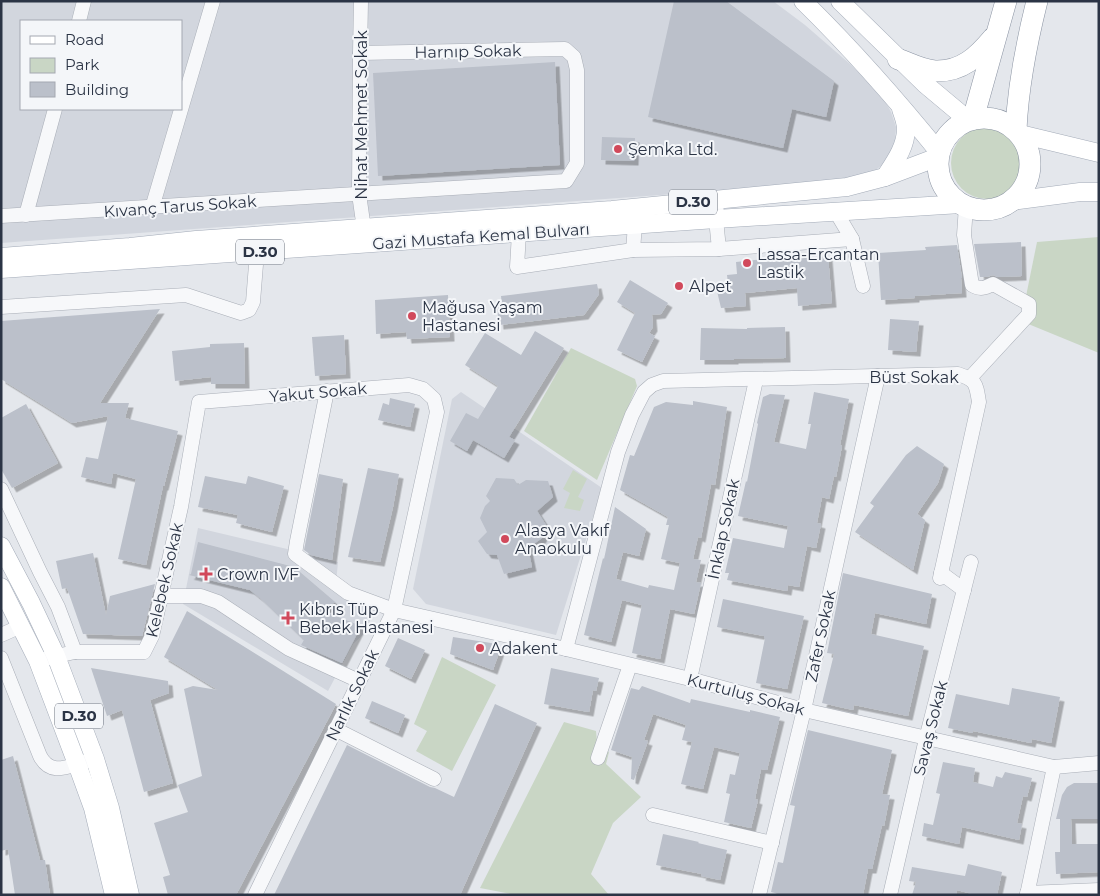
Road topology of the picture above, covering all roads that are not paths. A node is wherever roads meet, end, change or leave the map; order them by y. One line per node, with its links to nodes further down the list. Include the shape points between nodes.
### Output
1 (84, 1): 8 (street)
2 (213, 1): 14 (street)
3 (804, 1): 13 (main road)
4 (840, 1): 12 (main road)
5 (1006, 1): 9 (highway)
6 (1037, 1): 18 (highway, via 1020,82)
7 (359, 2): 10 (street, Nihat Mehmet Sokak)
8 (79, 20)
9 (997, 33): 12 (highway, via 980,54 959,67 935,71); 17 (highway)
10 (360, 53): 11 (street, Harnıp Sokak, via 565,50); 23 (street, Nihat Mehmet Sokak)
11 (574, 57): 23 (street, Kıvanç Tarus Sokak, via 577,70 577,163 566,181)
12 (898, 59): 17 (main road)
13 (900, 104): 20 (main road); 21 (main road, via 906,128 904,144)
14 (182, 106)
15 (55, 110): 29 (street)
16 (181, 110): 27 (street)
17 (971, 120): 18 (highway, via 996,120); 20 (highway, via 955,128 945,138)
18 (1018, 132): 19 (main road); 25 (highway, via 1027,147 1030,169 1022,190)
19 (1099, 153)
20 (939, 155): 21 (main road, Gazi Mustafa Kemal Bulvarı / D.30); 26 (highway, via 938,168 943,184 952,198)
21 (885, 178): 24 (main road, Gazi Mustafa Kemal Bulvarı / D.30, via 847,187)
22 (1099, 192): 25 (main road)
23 (359, 194): 27 (street, Kıvanç Tarus Sokak); 33 (street, Nihat Mehmet Sokak)
24 (717, 200): 31 (street); 33 (main road, Gazi Mustafa Kemal Bulvarı / D.30)
25 (1011, 201): 26 (highway, D.30, via 987,210)
26 (964, 205): 28 (main road, Gazi Mustafa Kemal Bulvarı / D.30); 44 (street, via 964,235 972,286 984,288 994,284 1029,304 1030,309 1029,314)
27 (152, 208): 29 (street, Kıvanç Tarus Sokak)
28 (836, 212): 31 (main road, Gazi Mustafa Kemal Bulvarı / D.30); 35 (street)
29 (26, 215): 30 (street, Kıvanç Tarus Sokak)
30 (1, 216)
31 (716, 219): 32 (main road, Gazi Mustafa Kemal Bulvarı / D.30); 36 (street)
32 (635, 225): 34 (main road, Gazi Mustafa Kemal Bulvarı / D.30); 37 (street)
33 (364, 228): 39 (main road, Gazi Mustafa Kemal Bulvarı / D.30)
34 (519, 233): 37 (street, via 517,267); 38 (main road, Gazi Mustafa Kemal Bulvarı / D.30)
35 (852, 239): 36 (street); 41 (street)
36 (719, 248): 37 (street)
37 (633, 250)
38 (257, 252): 40 (main road, Gazi Mustafa Kemal Bulvarı / D.30); 42 (street, via 253,302 248,310 241,313 186,295)
39 (1, 256)
40 (1, 269)
41 (863, 286)
42 (1, 307)
43 (878, 376): 44 (street, Büst Sokak, via 958,374); 45 (street, Büst Sokak); 66 (street, Zafer Sokak)
44 (970, 378): 53 (street, Büst Sokak, via 977,386 979,402 941,575)
45 (756, 380): 58 (street, Büst Sokak, via 664,382 652,385 644,392 618,452); 64 (street, İnklap Sokak)
46 (327, 391): 47 (street, Yakut Sokak, via 409,385); 48 (street, Yakut Sokak); 55 (street, Kurtuluş Sokak, via 295,554 348,593)
47 (434, 399): 55 (street, Narlık Sokak, via 437,412)
48 (199, 402): 54 (street, Kelebek Sokak, via 181,507)
49 (1, 489): 59 (street, via 58,607)
50 (1, 546): 60 (main road, D.30)
51 (971, 562): 53 (street, Savaş Sokak)
52 (1, 587): 56 (main road, D.30)
53 (964, 590): 68 (street, Savaş Sokak)
54 (161, 596): 59 (street, Kelebek Sokak, via 152,636 144,652); 65 (street, via 200,596 218,602 289,649)
55 (394, 610): 58 (street, Kurtuluş Sokak); 65 (street, Narlık Sokak)
56 (21, 626): 57 (street); 61 (main road, D.30)
57 (1, 635)
58 (566, 649): 63 (street, Kurtuluş Sokak)
59 (75, 652): 60 (street, Kelebek Sokak)
60 (56, 656): 61 (street, Kelebek Sokak); 70 (main road, D.30)
61 (38, 661): 71 (main road, D.30)
62 (2, 664): 71 (street, via 43,762 57,769)
63 (630, 665): 64 (street, Kurtuluş Sokak); 69 (street)
64 (690, 679): 66 (street, Kurtuluş Sokak)
65 (359, 680): 67 (street, Narlık Sokak)
66 (804, 710): 68 (street, Kurtuluş Sokak); 76 (street, Zafer Sokak)
67 (335, 729): 74 (street); 81 (street, Narlık Sokak)
68 (926, 739): 73 (street, Kurtuluş Sokak); 83 (street, Savaş Sokak)
69 (598, 758)
70 (95, 759): 71 (street); 80 (main road, D.30)
71 (77, 764): 79 (main road, D.30, via 93,808)
72 (1099, 764): 73 (street, Kurtuluş Sokak)
73 (1054, 767): 78 (street)
74 (434, 779)
75 (653, 815): 76 (street)
76 (772, 843): 82 (street, Zafer Sokak)
77 (1099, 890): 78 (street)
78 (1027, 894)
79 (114, 895)
80 (130, 895)
81 (255, 895)
82 (759, 895)
83 (890, 895)

